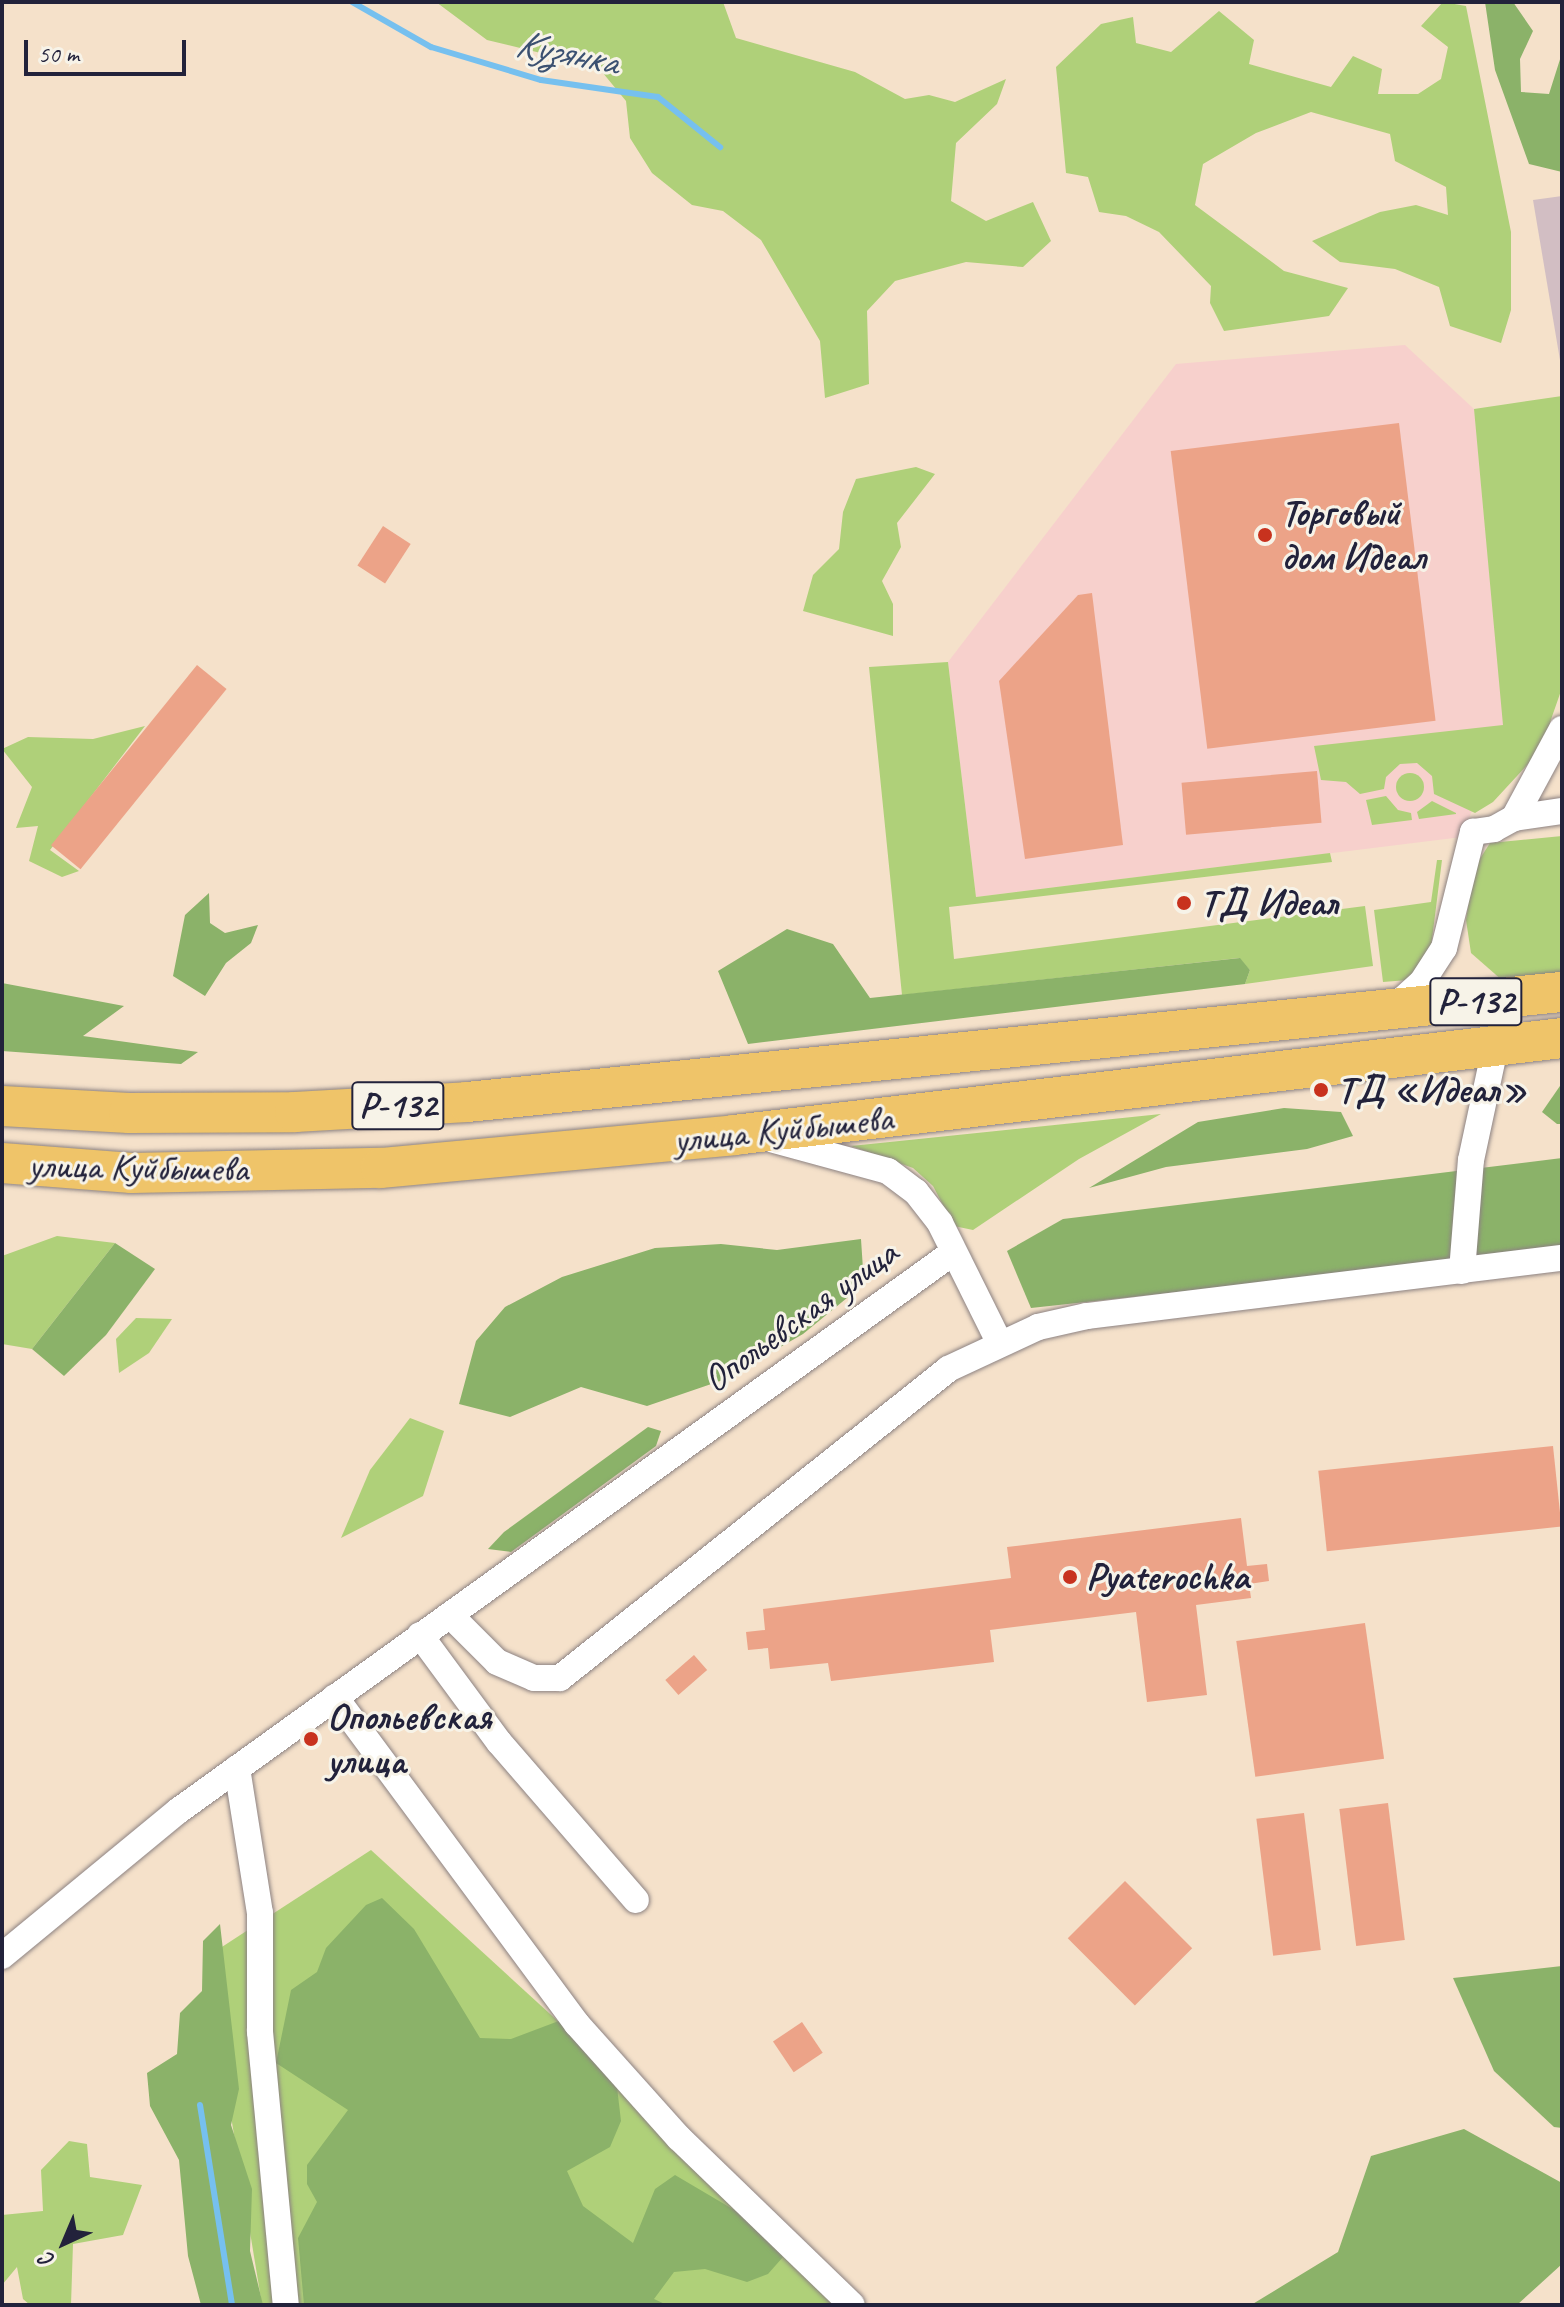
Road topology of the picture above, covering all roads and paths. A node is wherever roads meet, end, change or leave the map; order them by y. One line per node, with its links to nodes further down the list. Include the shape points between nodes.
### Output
1 (1562, 729): 3 (street)
2 (1562, 811): 3 (street)
3 (1514, 818): 5 (street, via 1473,832 1444,948 1422,982)
4 (1562, 992): 5 (highway, улица Куйбышева / Р-132)
5 (1390, 1012): 8 (highway, улица Куйбышева / Р-132, via 467,1102 295,1112 129,1113)
6 (1562, 1038): 7 (highway, улица Куйбышева / Р-132)
7 (1495, 1048): 9 (highway, улица Куйбышева / Р-132); 13 (street, via 1471,1160)
8 (2, 1106)
9 (734, 1135): 10 (highway, улица Куйбышева / Р-132, via 381,1168 132,1173); 11 (street, via 794,1143 888,1171 916,1192 940,1223)
10 (2, 1163)
11 (951, 1254): 14 (street); 15 (street, Опольевская улица)
12 (1562, 1258): 13 (street)
13 (1462, 1271): 14 (street, via 1087,1316)
14 (999, 1342): 15 (street, via 948,1369 560,1678 534,1678 497,1662)
15 (450, 1615): 16 (street, Опольевская улица)
16 (420, 1635): 17 (street, Опольевская улица); 19 (street, via 499,1742)
17 (335, 1697): 18 (street, Опольевская улица); 22 (street, via 577,2024 679,2138)
18 (237, 1768): 20 (street, Опольевская улица); 21 (street, via 260,1913 260,2032)
19 (636, 1900)
20 (2, 1956)
21 (286, 2305)
22 (852, 2305)

